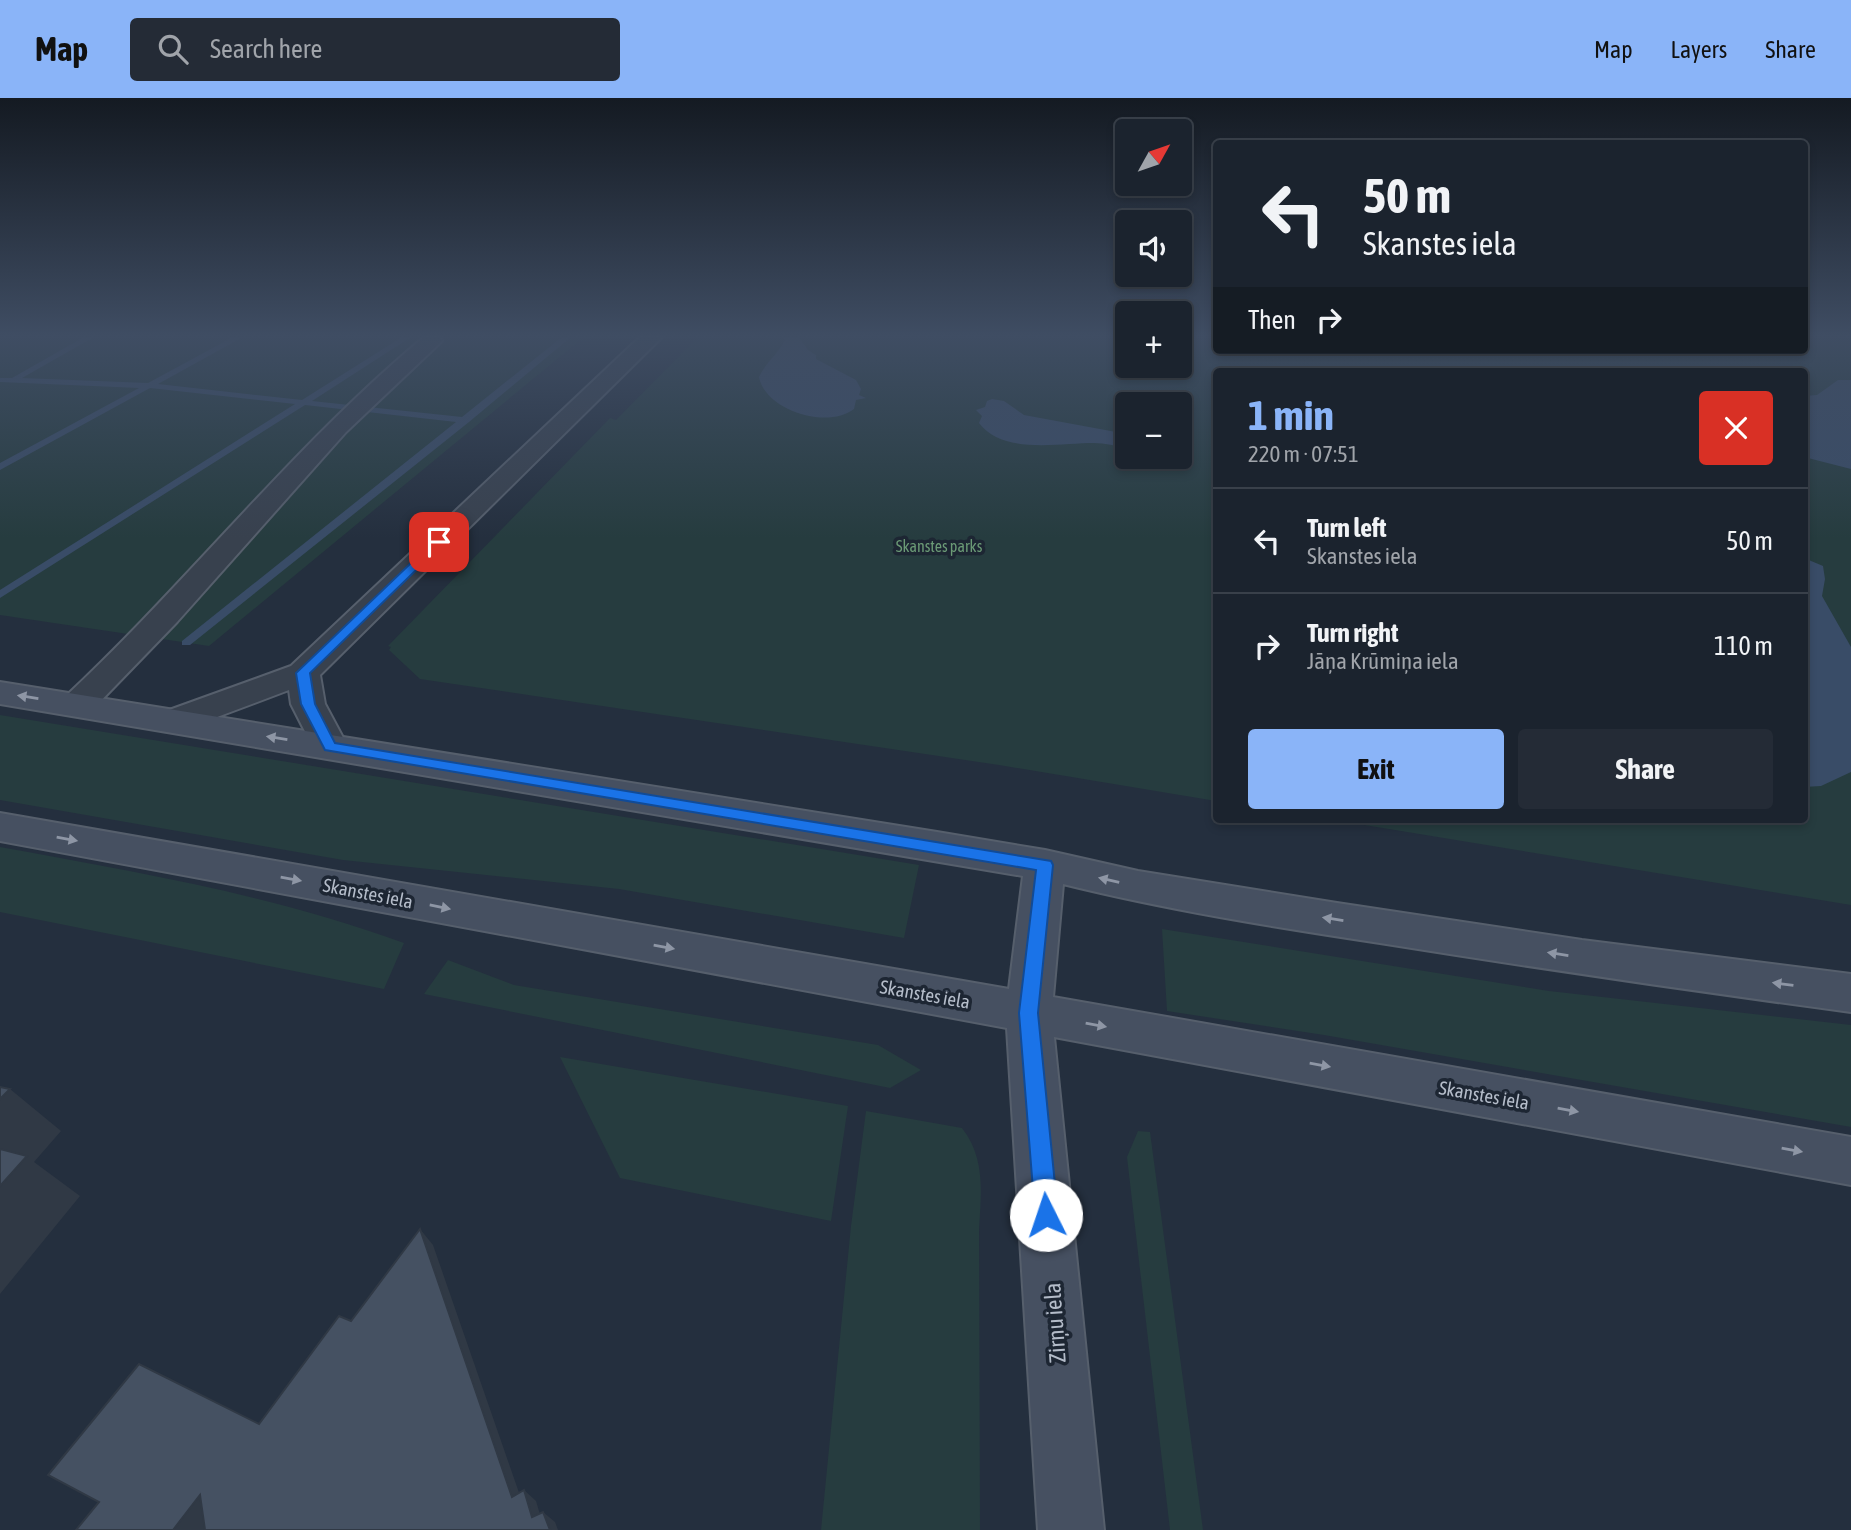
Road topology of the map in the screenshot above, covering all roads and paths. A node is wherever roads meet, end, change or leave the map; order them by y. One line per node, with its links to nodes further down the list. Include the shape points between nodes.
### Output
1 (362, 404): 5 (street, via 125,660)
2 (583, 404): 3 (street)
3 (303, 673): 6 (street); 7 (street, via 308,704)
4 (0, 693): 5 (main road, one-way to 4)
5 (76, 705): 6 (main road)
6 (173, 721): 7 (main road, one-way to 6)
7 (330, 747): 9 (main road)
8 (0, 827): 11 (main road, Skanstes iela, one-way to 11)
9 (1045, 865): 10 (main road, one-way to 9, via 1337,920 1138,887); 11 (main road, Zirņu iela)
10 (1851, 993)
11 (1029, 1013): 12 (main road, Skanstes iela, one-way to 12); 13 (main road, Zirņu iela)
12 (1851, 1161)
13 (1071, 1530)

